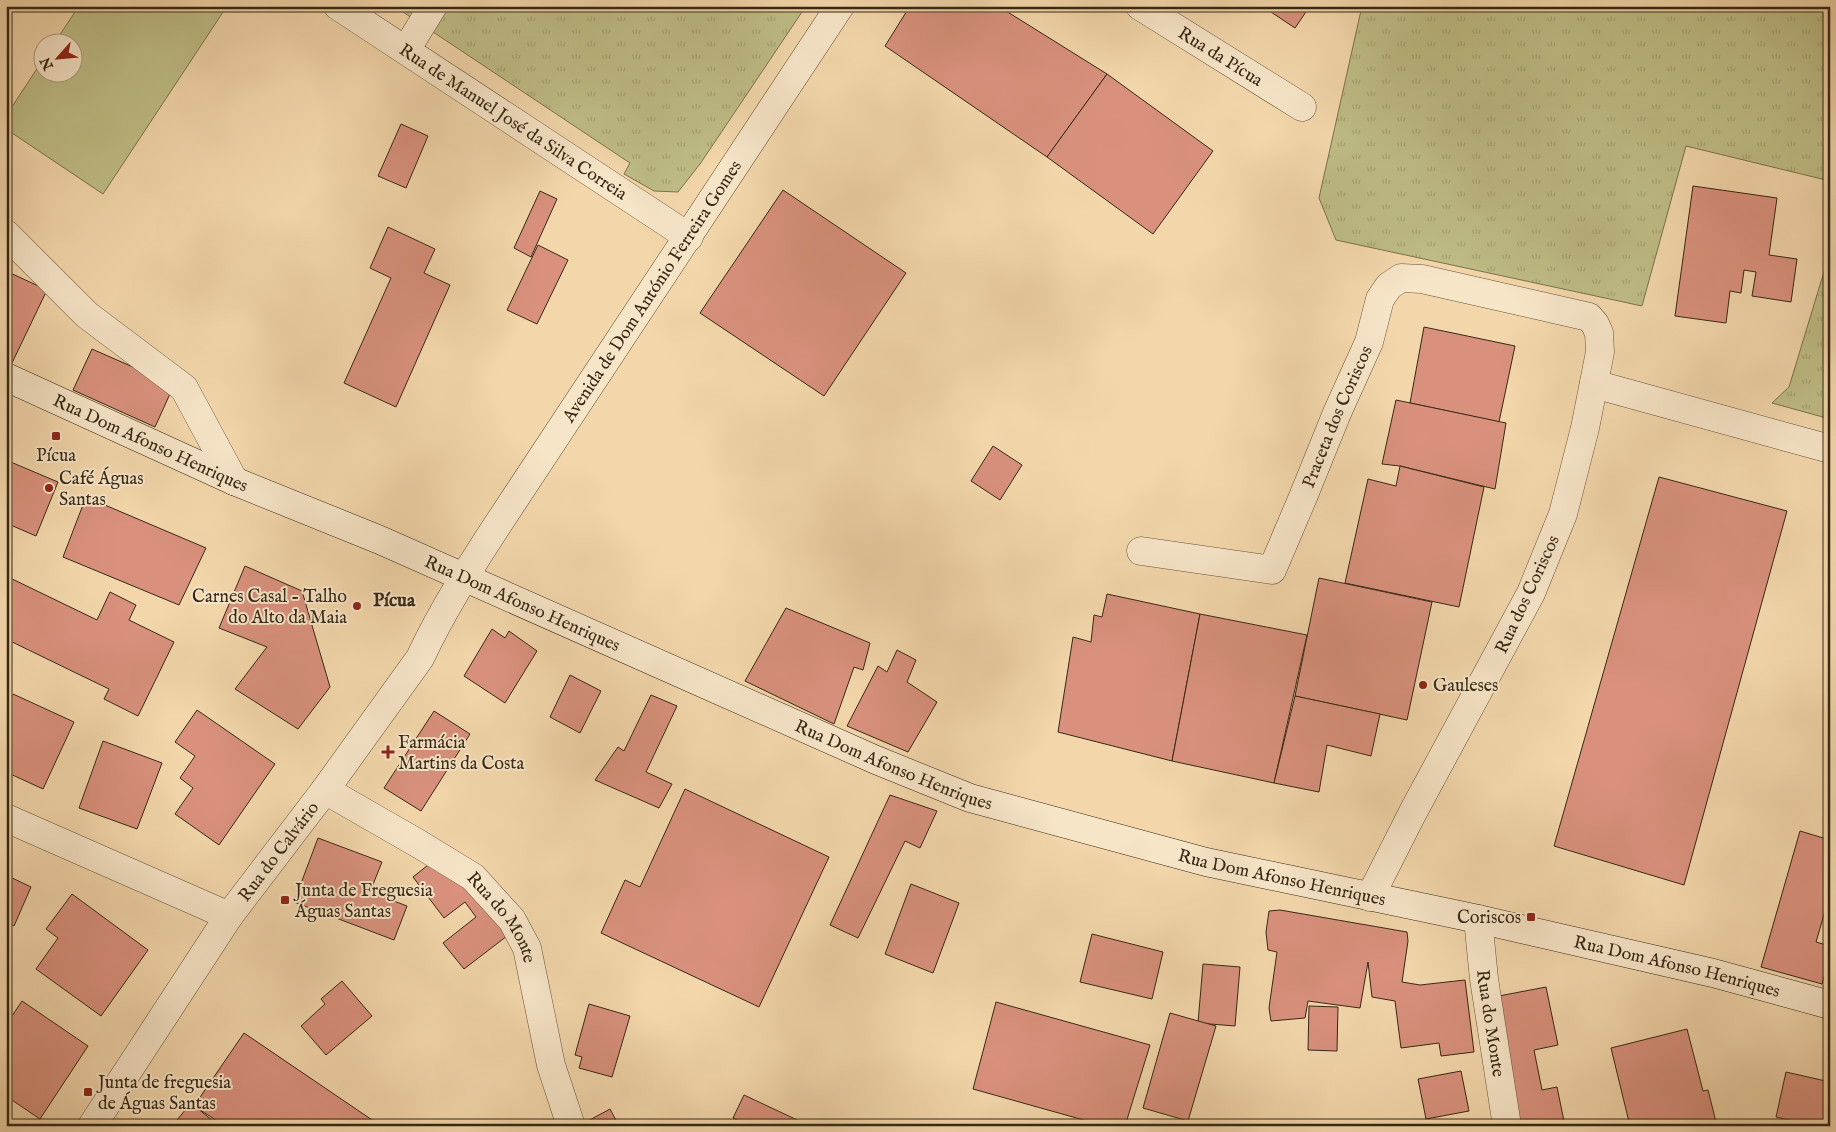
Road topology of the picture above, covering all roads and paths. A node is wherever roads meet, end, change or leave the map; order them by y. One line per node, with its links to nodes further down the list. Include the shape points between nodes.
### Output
1 (338, 6): 5 (street, Rua de Manuel José da Silva Correia)
2 (433, 6): 5 (street)
3 (840, 6): 8 (street, Avenida de Dom António Ferreira Gomes)
4 (1140, 6): 6 (street, Rua da Pícua)
5 (406, 50): 8 (street, Rua de Manuel José da Silva Correia)
6 (1302, 107)
7 (6, 234): 13 (street, via 87,315 184,388)
8 (689, 237): 15 (street, Avenida de Dom António Ferreira Gomes)
9 (1542, 306): 11 (street, Rua dos Coriscos, via 1589,317 1595,324 1600,352); 14 (street, Praceta dos Coriscos, via 1422,279 1401,278 1380,299 1369,342 1272,570)
10 (6, 377): 13 (street, Rua Dom Afonso Henriques)
11 (1594, 384): 12 (street); 18 (street, Rua dos Coriscos, via 1563,514 1531,593 1412,812)
12 (1830, 448)
13 (234, 481): 15 (street, Rua Dom Afonso Henriques)
14 (1141, 551)
15 (464, 577): 16 (street, Rua do Calvário, via 420,658); 18 (street, Rua Dom Afonso Henriques, via 867,756 970,798 1206,862)
16 (324, 790): 19 (street, Rua do Calvário); 23 (street, Rua do Monte, via 473,877 512,920 528,948 551,1065)
17 (6, 818): 19 (street)
18 (1370, 897): 20 (street, Rua Dom Afonso Henriques)
19 (229, 916): 22 (street, Rua do Calvário)
20 (1478, 919): 21 (street, Rua Dom Afonso Henriques, via 1713,973); 24 (street, Rua do Monte)
21 (1830, 1005)
22 (92, 1126)
23 (571, 1126)
24 (1507, 1126)

